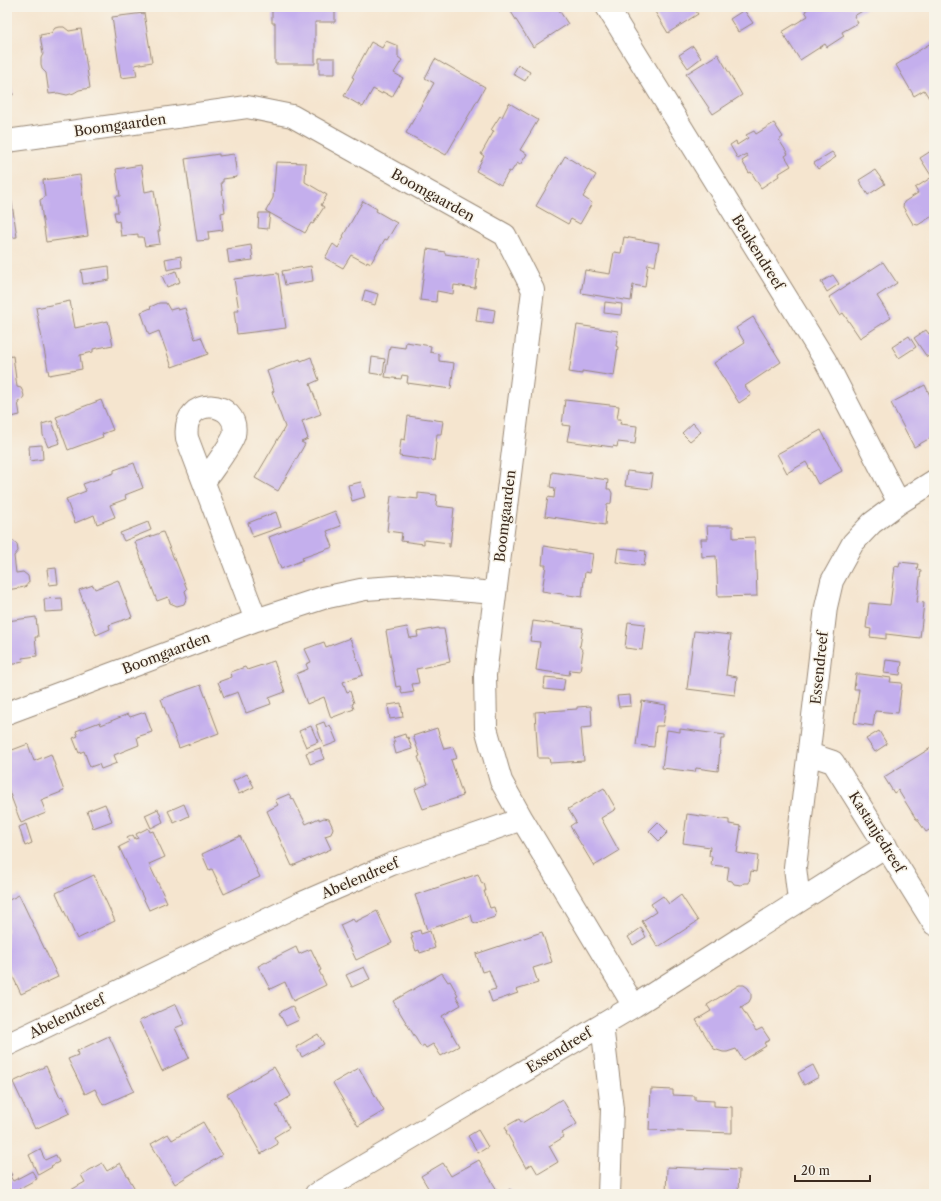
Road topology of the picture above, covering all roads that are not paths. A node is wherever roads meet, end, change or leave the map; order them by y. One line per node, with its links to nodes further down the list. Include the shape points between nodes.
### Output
1 (607, 7): 5 (street, Beukendreef, via 825,360)
2 (7, 141): 6 (street, Boomgaarden, via 247,107 292,116 505,235 533,290)
3 (934, 481): 5 (street, Essendreef)
4 (204, 482): 7 (street)
5 (899, 503): 9 (street, Essendreef, via 872,523 853,544 832,581 826,607)
6 (495, 593): 7 (street, Boomgaarden, via 410,586 365,589 323,598); 10 (street, Boomgaarden, via 485,675 486,728 501,781)
7 (256, 620): 8 (street, Boomgaarden)
8 (7, 713)
9 (809, 754): 11 (street, Kastanjedreef, via 833,762); 12 (street, Essendreef, via 795,867)
10 (522, 819): 14 (street); 16 (street, Abelendreef, via 392,864 309,900)
11 (886, 846): 12 (street, Essendreef); 13 (street, Kastanjedreef)
12 (798, 901): 14 (street, Essendreef)
13 (934, 924)
14 (634, 1006): 15 (street, Essendreef)
15 (602, 1025): 17 (street, Essendreef); 18 (street, via 612,1109)
16 (7, 1045)
17 (316, 1194)
18 (609, 1194)

